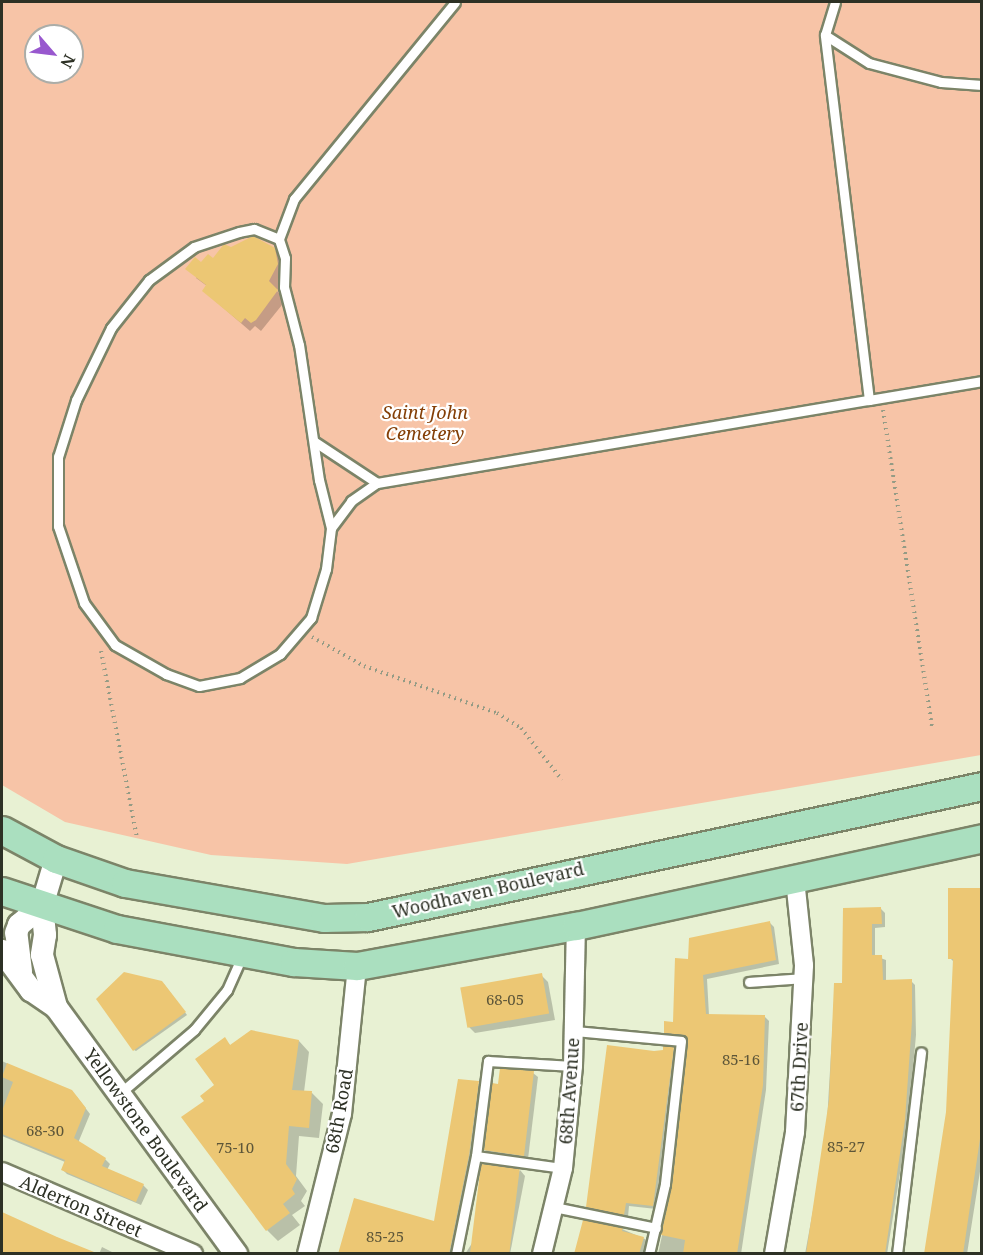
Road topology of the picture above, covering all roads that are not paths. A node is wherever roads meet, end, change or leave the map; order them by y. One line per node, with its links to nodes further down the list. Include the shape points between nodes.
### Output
1 (455, 2): 5 (lane, via 294,199)
2 (835, 2): 3 (lane)
3 (825, 35): 4 (lane, via 869,63 941,82); 7 (lane)
4 (981, 85)
5 (279, 239): 8 (lane, via 285,258 284,287 299,345); 10 (lane, via 254,229 194,247 149,280 111,328 76,400 58,457 58,526 84,603 115,645 166,674 200,686 240,678 280,654 311,618 326,569)
6 (981, 381): 7 (lane)
7 (869, 400): 9 (lane)
8 (315, 442): 9 (lane); 10 (lane)
9 (377, 483): 10 (lane, via 351,501)
10 (331, 528)
11 (981, 786): 14 (main road, Woodhaven Boulevard, via 368,917 314,916 136,885)
12 (2, 830): 14 (main road, Woodhaven Boulevard)
13 (981, 838): 15 (main road)
14 (56, 859): 17 (street, Yellowstone Boulevard)
15 (795, 880): 18 (main road); 22 (street, 67th Drive)
16 (2, 891): 17 (main road)
17 (42, 906): 20 (main road, via 117,929); 23 (street, via 19,925 16,933); 25 (street, Yellowstone Boulevard, via 42,955)
18 (576, 926): 21 (main road); 26 (street, 68th Avenue)
19 (2, 951): 23 (street, Yellowstone Boulevard)
20 (244, 952): 21 (main road, via 294,962); 29 (lane, via 227,990 194,1030)
21 (357, 966): 37 (street, 68th Road, via 342,1114)
22 (804, 978): 24 (lane); 41 (street, 67th Drive, via 795,1132)
23 (23, 980): 25 (street, Yellowstone Boulevard)
24 (749, 982)
25 (56, 1007): 29 (street, Yellowstone Boulevard)
26 (574, 1031): 28 (street, 68th Avenue); 34 (lane, via 681,1041 665,1184)
27 (921, 1052): 42 (lane)
28 (573, 1066): 30 (lane, via 488,1061); 31 (street, 68th Avenue)
29 (119, 1094): 36 (street, Yellowstone Boulevard)
30 (476, 1156): 31 (lane); 38 (lane)
31 (563, 1168): 33 (street, 68th Avenue)
32 (2, 1172): 35 (street, Alderton Street)
33 (554, 1207): 34 (lane); 39 (street, 68th Avenue)
34 (656, 1228): 40 (lane)
35 (193, 1254)
36 (236, 1254)
37 (307, 1254)
38 (456, 1254)
39 (542, 1254)
40 (649, 1254)
41 (774, 1254)
42 (897, 1254)

